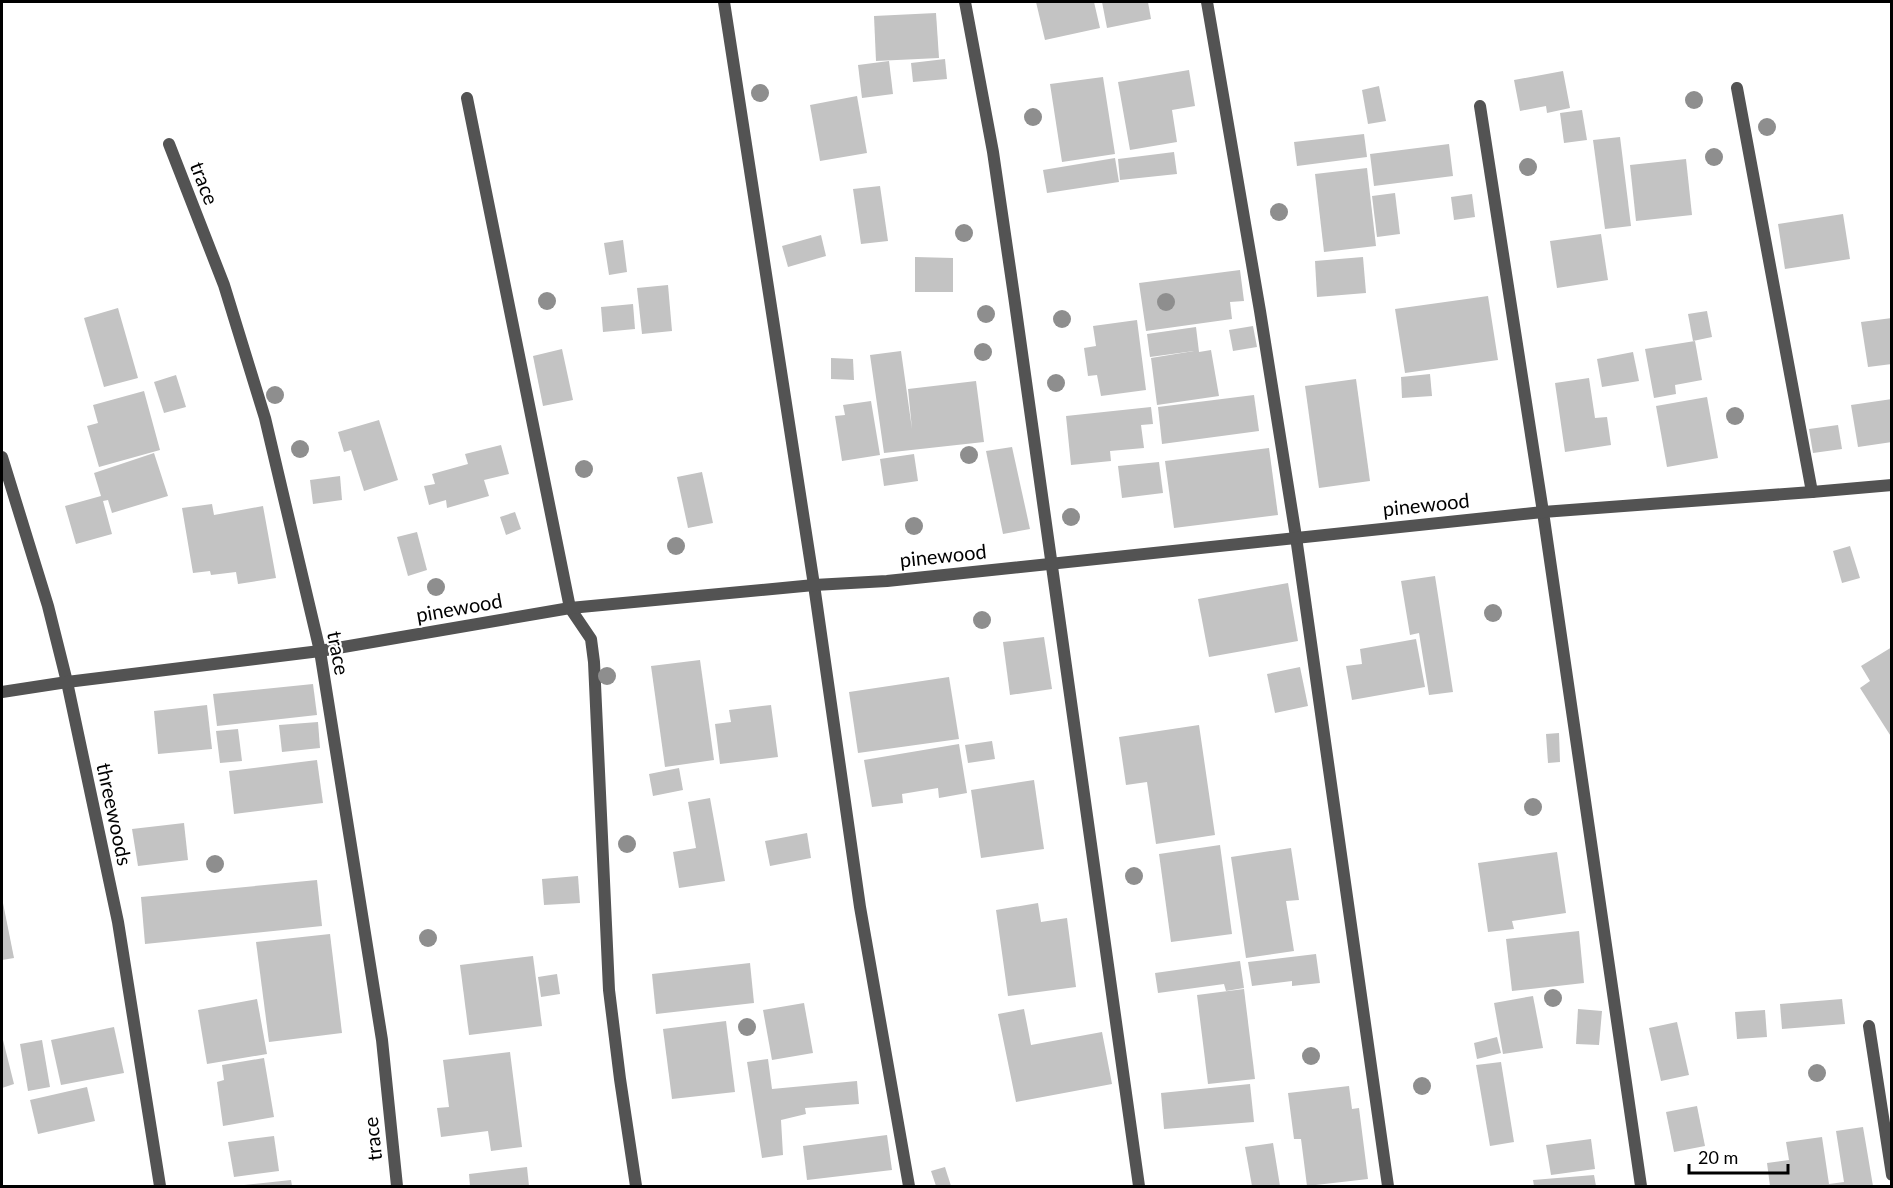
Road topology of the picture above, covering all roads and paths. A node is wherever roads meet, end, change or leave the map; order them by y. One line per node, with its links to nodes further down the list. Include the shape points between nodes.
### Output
1 (724, 2): 14 (street)
2 (965, 2): 13 (street, via 993,152)
3 (1207, 2): 12 (street)
4 (1737, 88): 10 (street)
5 (468, 98): 15 (street)
6 (1480, 106): 11 (street)
7 (169, 144): 16 (street, trace, via 224,285 259,396)
8 (2, 457): 17 (street, threewoods)
9 (1892, 485): 10 (street, pinewood)
10 (1812, 492): 11 (street, pinewood)
11 (1543, 512): 12 (street, pinewood); 27 (street)
12 (1296, 537): 13 (street, pinewood); 26 (street)
13 (1053, 563): 14 (street, pinewood); 25 (street)
14 (814, 585): 15 (street, pinewood); 24 (street, via 860,907)
15 (570, 608): 16 (street, pinewood); 23 (street, via 591,639 594,662 609,990)
16 (320, 651): 17 (street, pinewood); 22 (street, trace, via 382,1040)
17 (67, 682): 18 (street, pinewood); 21 (street, threewoods, via 118,922)
18 (2, 692)
19 (1869, 1026): 20 (street)
20 (1892, 1175)
21 (160, 1186)
22 (397, 1186)
23 (636, 1186)
24 (909, 1186)
25 (1139, 1186)
26 (1388, 1186)
27 (1641, 1186)

